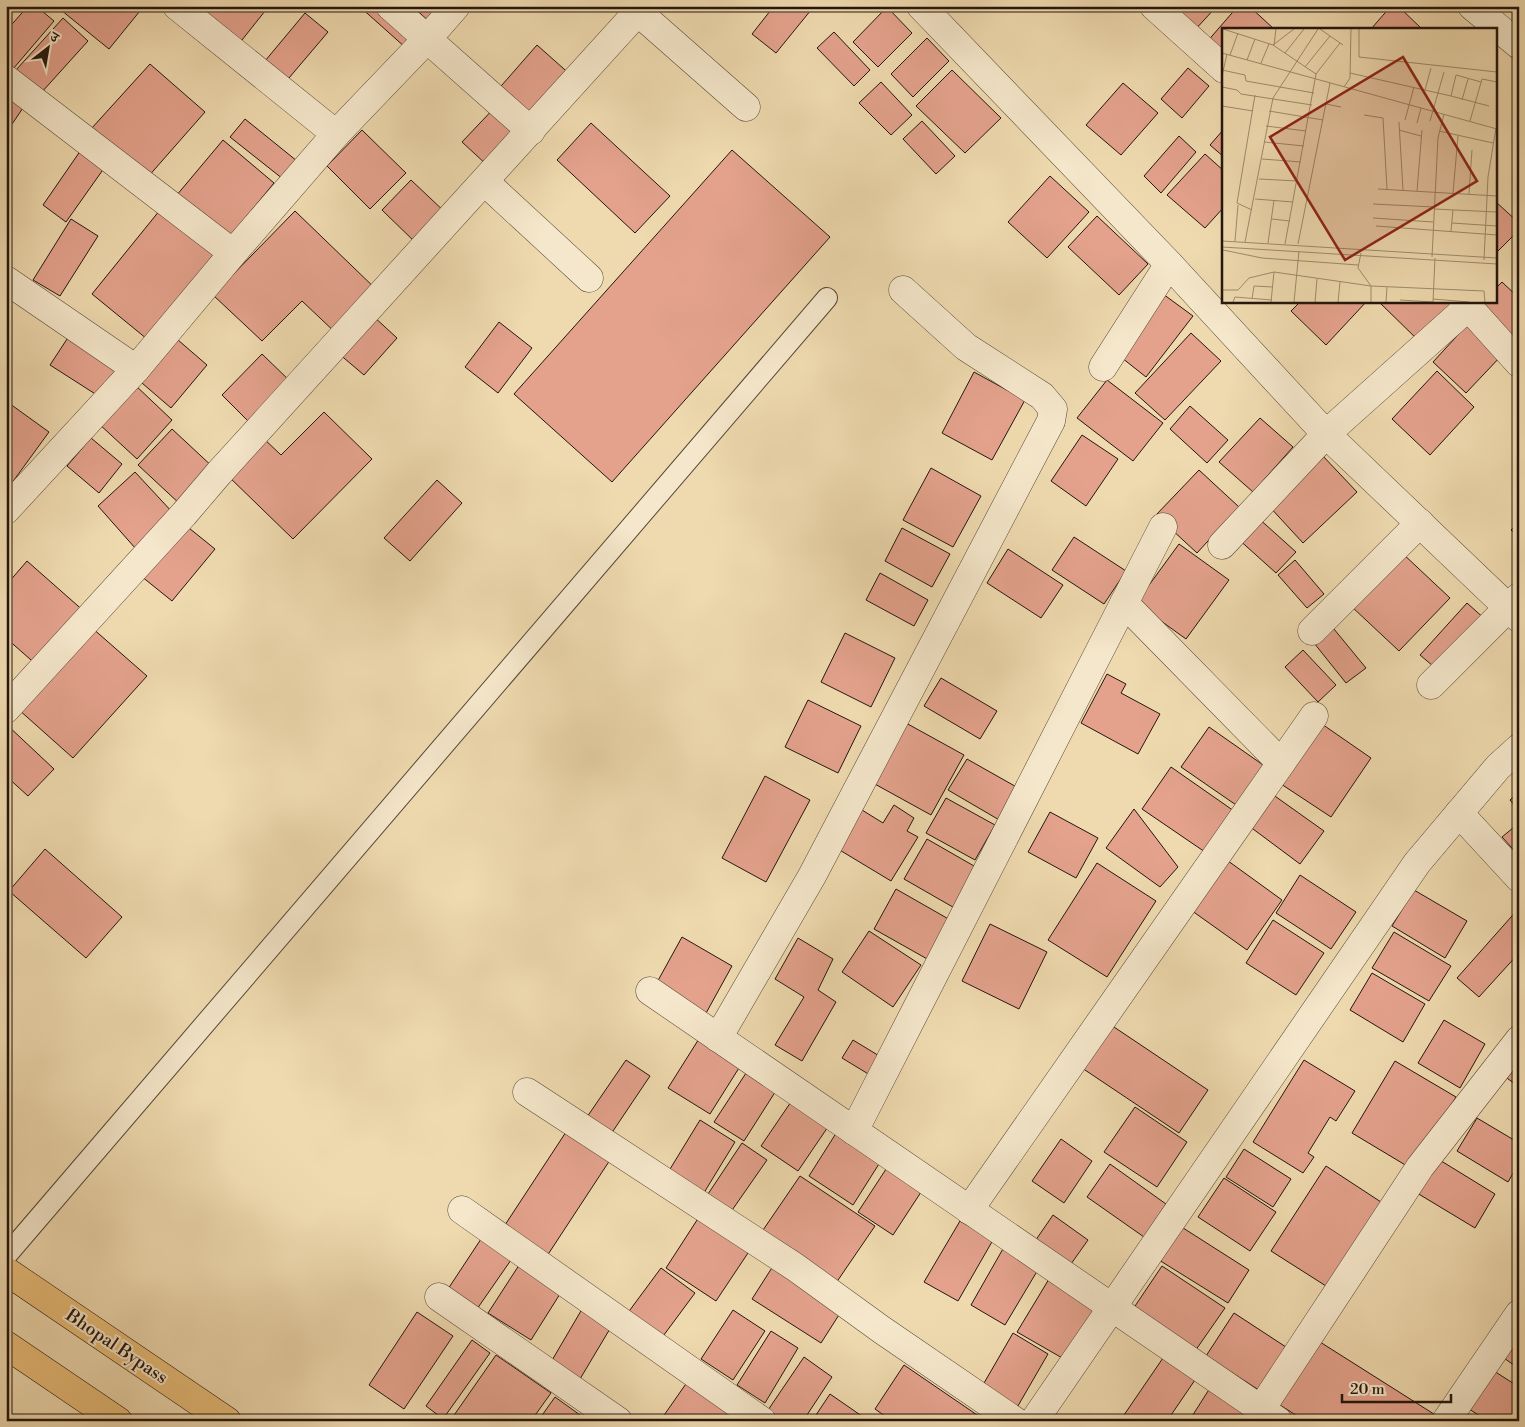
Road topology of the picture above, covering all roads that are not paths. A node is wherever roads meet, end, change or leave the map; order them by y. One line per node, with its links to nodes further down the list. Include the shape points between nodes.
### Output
1 (177, 6): 14 (street)
2 (390, 6): 8 (street)
3 (456, 6): 8 (street)
4 (921, 6): 17 (street)
5 (1154, 6): 10 (street)
6 (1472, 6): 9 (street)
7 (641, 9): 12 (street); 13 (street)
8 (428, 38): 13 (street); 14 (street)
9 (1519, 45)
10 (1222, 67)
11 (6, 79): 16 (street)
12 (746, 107)
13 (531, 131): 15 (street)
14 (336, 134): 16 (street)
15 (484, 182): 18 (street); 35 (street)
16 (232, 253): 25 (street)
17 (1169, 264): 24 (street); 26 (street)
18 (589, 278)
19 (6, 280): 25 (street)
20 (903, 290): 42 (street, via 966,347 1042,396 1053,409 1051,421 812,876)
21 (828, 298): 48 (lane)
22 (1466, 304): 23 (street); 26 (street)
23 (1519, 363)
24 (1103, 366)
25 (136, 370): 27 (street)
26 (1326, 434): 28 (street); 30 (street)
27 (6, 510)
28 (1420, 524): 32 (street); 33 (street)
29 (1163, 526): 31 (street)
30 (1222, 545)
31 (1124, 603): 38 (street); 45 (street)
32 (1515, 607): 34 (street)
33 (1312, 631)
34 (1431, 685)
35 (6, 709)
36 (1314, 716): 38 (street)
37 (1519, 748): 39 (street, via 1498,767)
38 (1281, 763): 47 (street)
39 (1459, 814): 40 (street); 51 (street, via 1417,863)
40 (1519, 878)
41 (650, 991): 42 (street)
42 (718, 1038): 45 (street)
43 (1519, 1040): 54 (street, via 1420,1167)
44 (527, 1092): 59 (street, via 795,1266)
45 (854, 1131): 47 (street)
46 (462, 1210): 58 (street)
47 (969, 1210): 51 (street)
48 (6, 1256)
49 (6, 1271): 55 (main road, Bhopal Bypass)
50 (439, 1297): 57 (street)
51 (1113, 1307): 54 (street); 60 (street)
52 (1519, 1314): 61 (street)
53 (6, 1345): 56 (main road)
54 (1270, 1415)
55 (213, 1417)
56 (118, 1421)
57 (618, 1421)
58 (762, 1421)
59 (1015, 1421)
60 (1034, 1421)
61 (1446, 1421)

